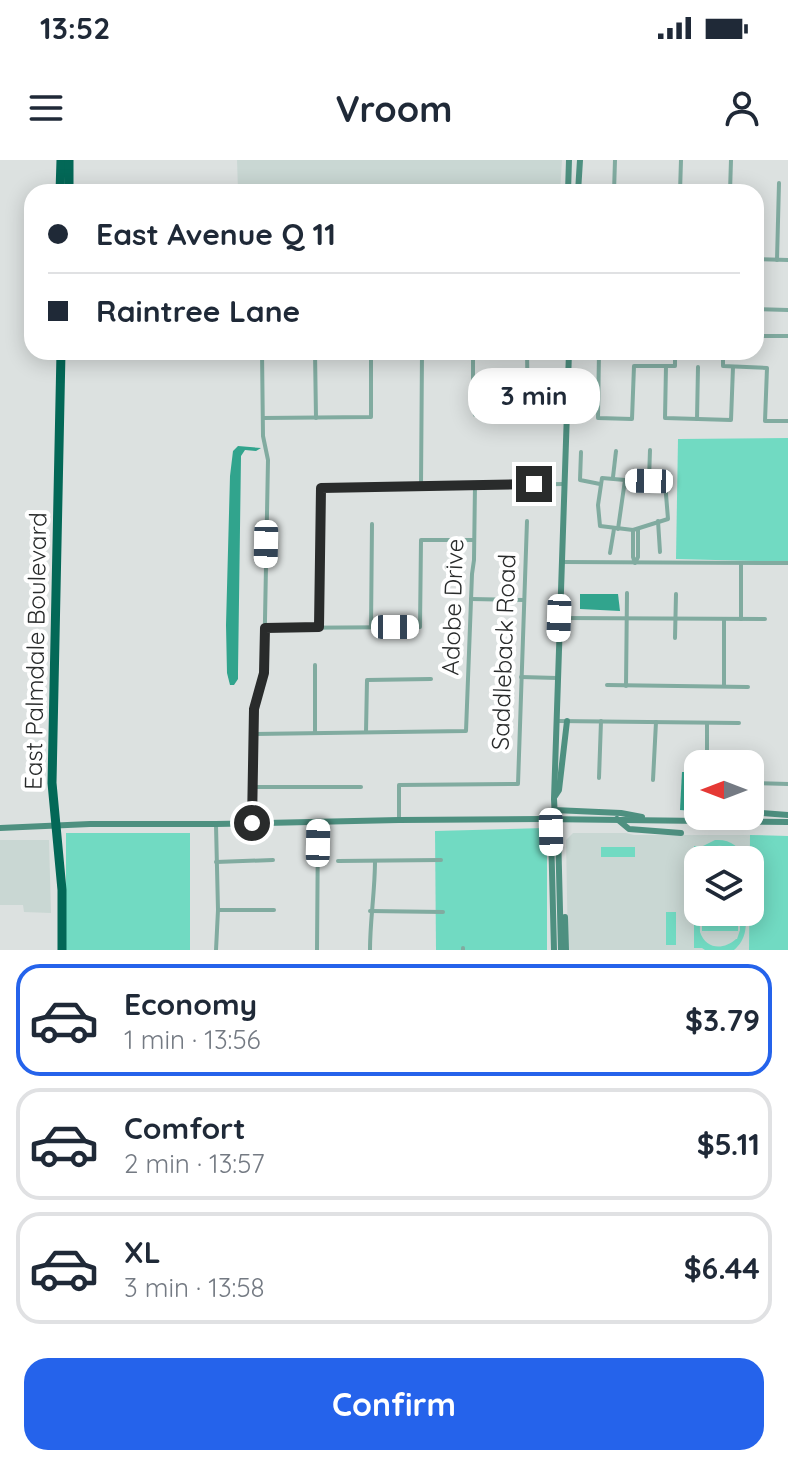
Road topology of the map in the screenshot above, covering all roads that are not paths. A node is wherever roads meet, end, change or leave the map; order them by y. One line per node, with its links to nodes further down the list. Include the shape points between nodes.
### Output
1 (61, 160): 9 (highway)
2 (69, 160): 10 (highway)
3 (569, 160): 11 (main road)
4 (580, 160): 12 (main road)
5 (615, 160): 13 (street)
6 (681, 160): 14 (street)
7 (731, 160): 15 (street)
8 (779, 183): 17 (street)
9 (60, 184)
10 (69, 184)
11 (568, 184)
12 (578, 184)
13 (614, 184)
14 (680, 184)
15 (730, 184)
16 (764, 259): 17 (street)
17 (777, 260): 18 (street)
18 (788, 260)
19 (764, 309): 20 (street)
20 (788, 310)
21 (764, 336): 22 (street)
22 (788, 336)
23 (61, 360): 117 (highway, East Palmdale Boulevard, via 52,783)
24 (262, 360): 39 (street)
25 (315, 360): 40 (street)
26 (371, 360): 40 (street, via 371,417)
27 (422, 360): 51 (street)
28 (473, 360): 37 (street, via 475,415)
29 (527, 360): 37 (street)
30 (569, 360): 38 (main road)
31 (599, 360): 34 (street, via 598,418 632,419 634,366)
32 (675, 360): 34 (street, via 675,366)
33 (723, 360): 36 (street, via 723,366)
34 (666, 366): 41 (street, via 665,418)
35 (698, 367): 41 (street)
36 (733, 367): 41 (street, via 731,420); 42 (street, via 767,368 765,421)
37 (528, 415): 38 (street)
38 (567, 415): 49 (main road)
39 (263, 418): 40 (street); 77 (street, via 268,460)
40 (316, 418)
41 (697, 419)
42 (788, 421)
43 (650, 450): 48 (street)
44 (616, 451): 46 (street)
45 (581, 452): 50 (street, via 580,480)
46 (613, 478): 47 (street); 50 (street, via 602,478)
47 (625, 480): 48 (street); 56 (street)
48 (649, 481): 54 (street, via 667,481 668,519)
49 (564, 484): 52 (street); 61 (main road)
50 (600, 484): 56 (street, via 600,526)
51 (421, 485): 52 (street); 75 (street, via 321,488)
52 (475, 485): 58 (street, Adobe Drive)
53 (527, 521): 68 (street, Saddleback Road)
54 (658, 521): 57 (street); 59 (street)
55 (372, 524): 76 (street)
56 (616, 529): 57 (street); 60 (street)
57 (635, 529): 62 (street)
58 (474, 540): 67 (street, Adobe Drive); 76 (street, via 421,540 420,627)
59 (660, 552)
60 (610, 553)
61 (562, 562): 62 (street); 69 (main road)
62 (635, 563): 63 (street)
63 (741, 563): 64 (street); 73 (street)
64 (788, 563)
65 (627, 593): 70 (street)
66 (676, 594): 71 (street)
67 (471, 599): 68 (street); 93 (street, Adobe Drive, via 466,731)
68 (524, 600): 80 (street, Saddleback Road)
69 (559, 618): 70 (street); 81 (main road)
70 (627, 618): 71 (street); 84 (street)
71 (676, 618): 72 (street); 78 (street)
72 (724, 619): 73 (street); 85 (street)
73 (741, 619): 74 (street)
74 (765, 619)
75 (319, 627): 76 (street); 77 (street)
76 (371, 627)
77 (265, 628): 95 (street, via 264,673)
78 (675, 638)
79 (315, 665): 94 (street)
80 (521, 677): 81 (street); 111 (street, Saddleback Road, via 518,784 399,785)
81 (557, 678): 87 (main road)
82 (431, 679): 93 (street, via 367,680)
83 (607, 685): 84 (street)
84 (626, 686): 85 (street)
85 (724, 686): 86 (street)
86 (748, 687)
87 (555, 721): 88 (street); 103 (main road)
88 (567, 721): 89 (street); 103 (main road)
89 (601, 721): 90 (street); 97 (street)
90 (656, 722): 91 (street); 98 (street)
91 (707, 723): 92 (street); 96 (street)
92 (739, 723)
93 (366, 732): 94 (street)
94 (315, 733): 95 (street)
95 (253, 734): 101 (street)
96 (707, 750)
97 (599, 778)
98 (653, 780)
99 (764, 783): 100 (street)
100 (788, 784)
101 (252, 787): 102 (street); 115 (street)
102 (361, 787)
103 (554, 799): 104 (main road)
104 (554, 810): 107 (main road); 112 (main road)
105 (788, 815): 106 (main road)
106 (764, 816)
107 (555, 819): 108 (main road); 111 (main road); 134 (main road); 134 (main road, via 553,915)
108 (617, 819): 112 (main road); 119 (main road, via 629,829)
109 (684, 819): 112 (main road)
110 (764, 819): 114 (main road)
111 (399, 820): 113 (main road)
112 (657, 820)
113 (318, 821): 115 (main road); 132 (street)
114 (788, 822)
115 (252, 823): 116 (main road)
116 (216, 824): 117 (main road); 124 (street)
117 (56, 825): 118 (main road); 130 (highway, East Palmdale Boulevard)
118 (0, 828)
119 (681, 833)
120 (273, 860): 124 (street)
121 (441, 860): 123 (street)
122 (338, 861): 123 (street)
123 (375, 861): 127 (street)
124 (216, 862): 125 (street)
125 (218, 910): 126 (street); 131 (street)
126 (274, 910)
127 (370, 911): 128 (street); 133 (street)
128 (443, 912)
129 (565, 917): 134 (main road)
130 (62, 950)
131 (216, 950)
132 (317, 950)
133 (370, 950)
134 (560, 950)

